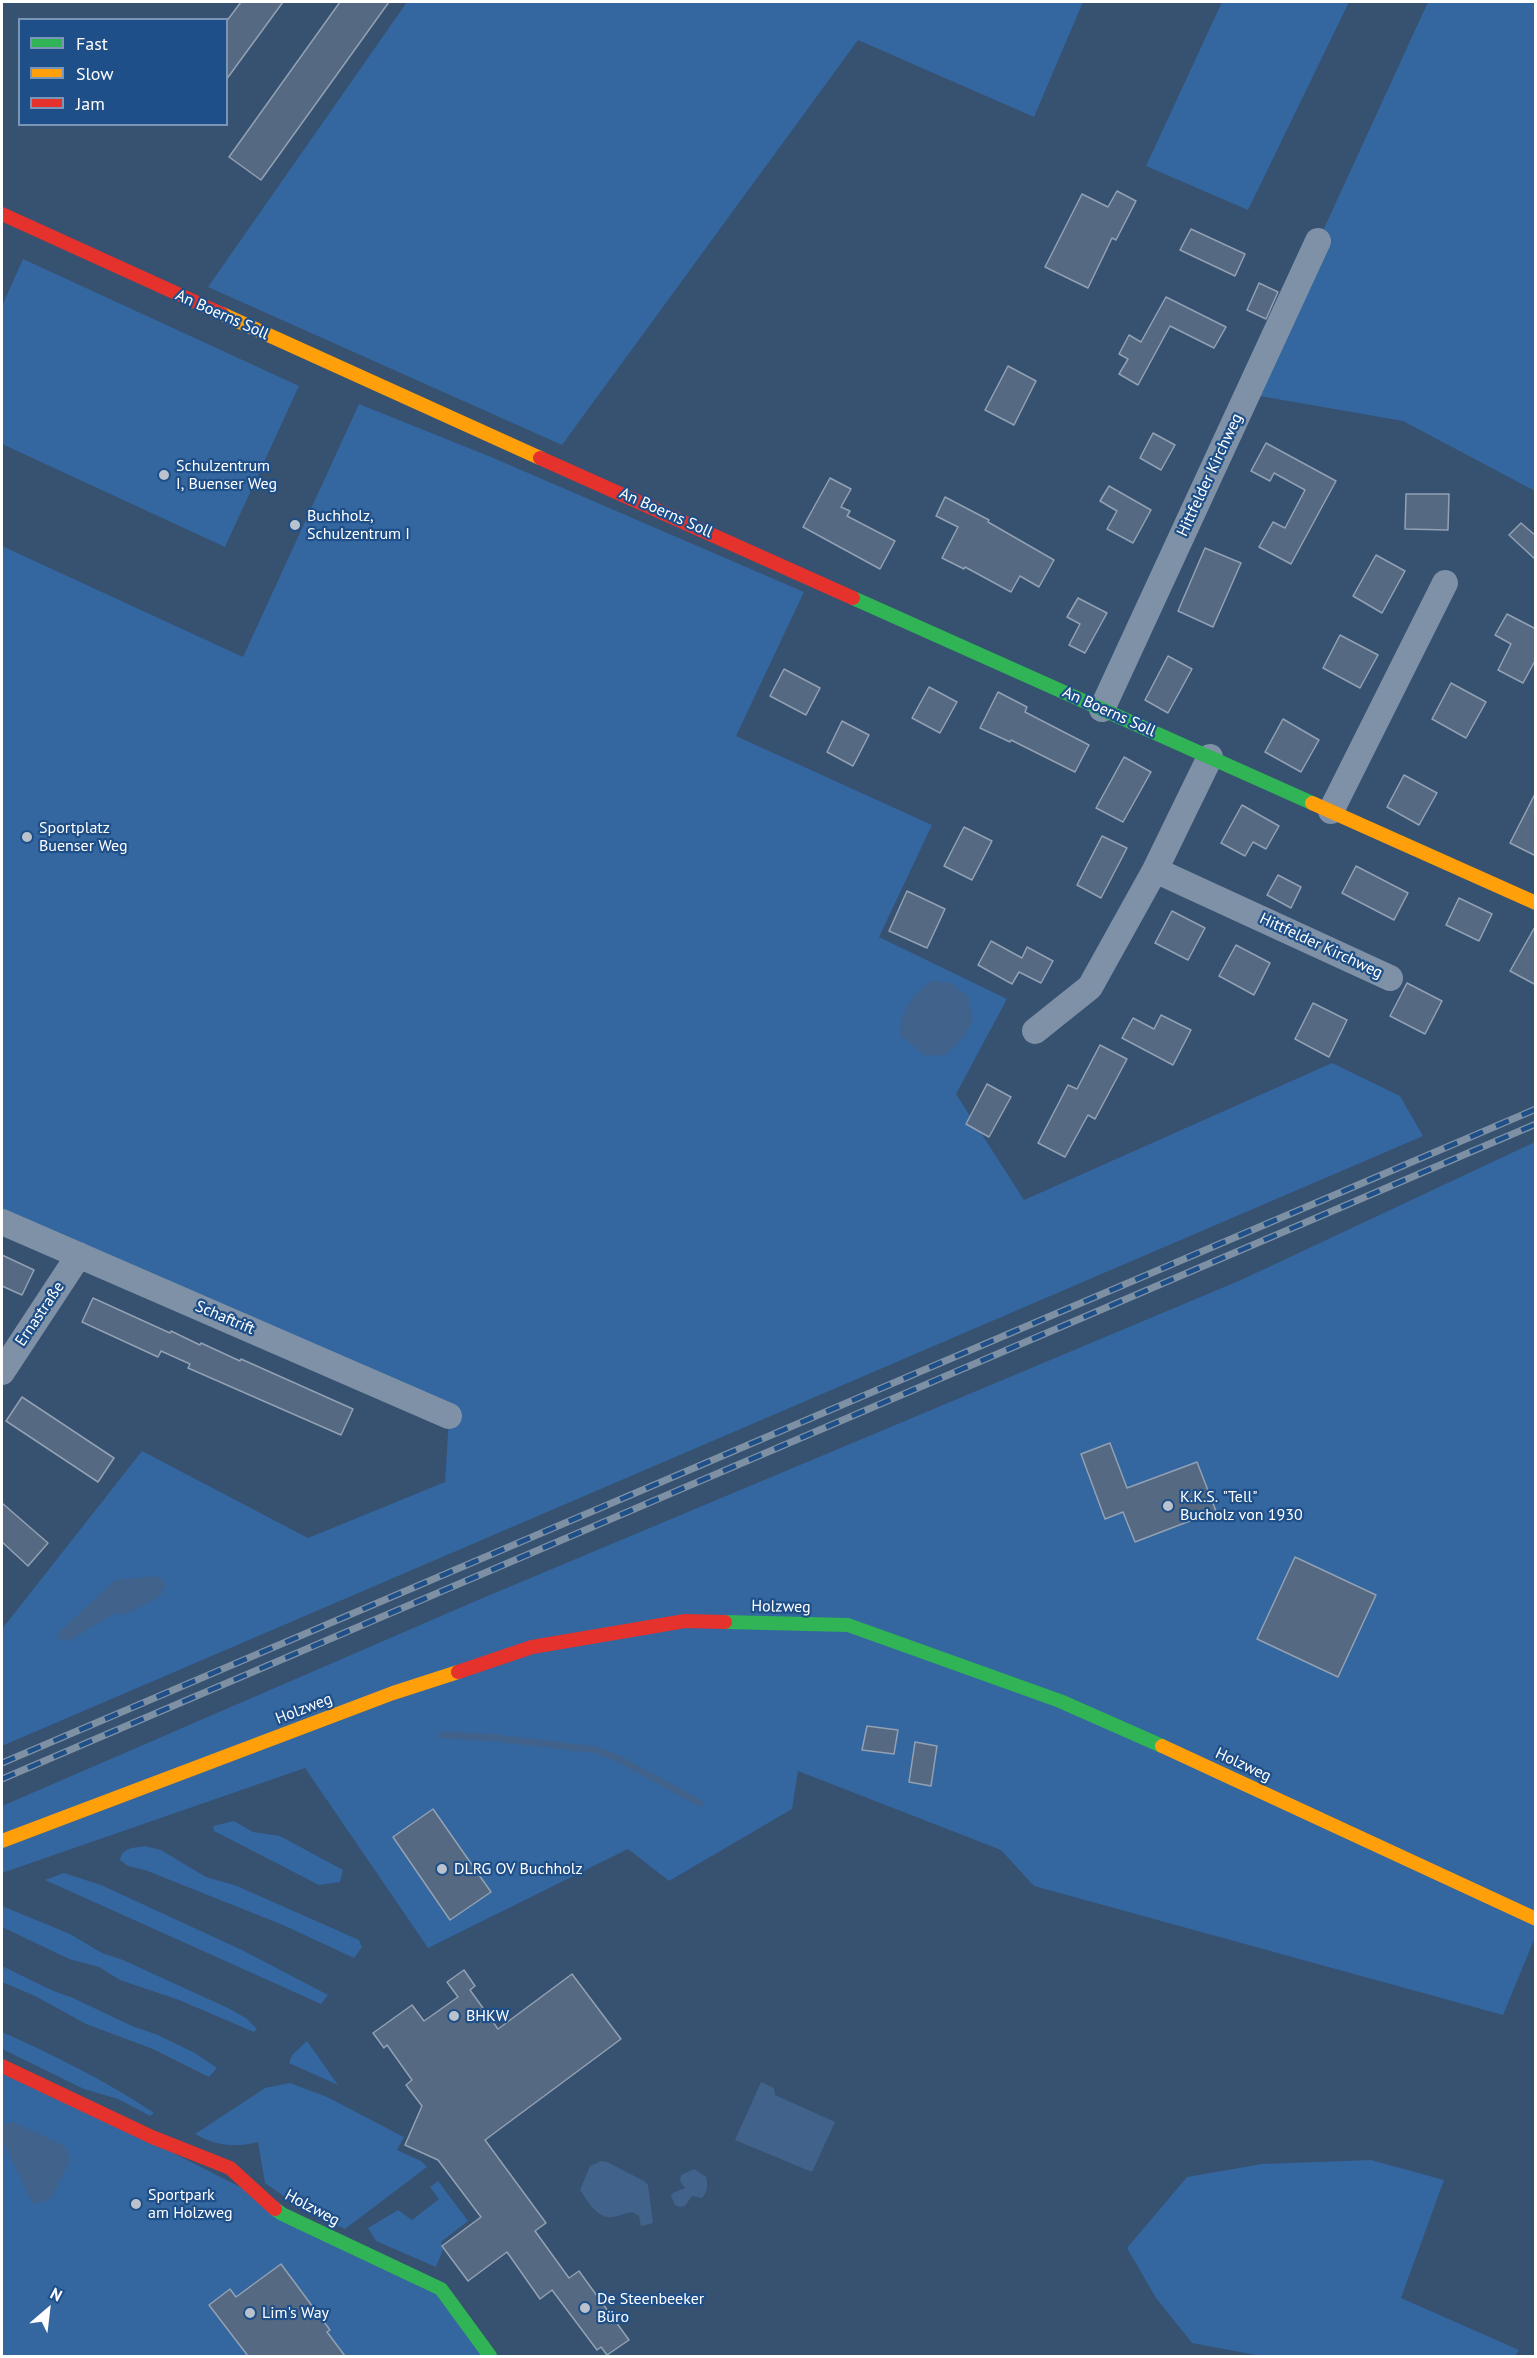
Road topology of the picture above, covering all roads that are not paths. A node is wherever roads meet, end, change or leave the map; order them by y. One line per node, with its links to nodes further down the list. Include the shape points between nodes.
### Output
1 (2, 214): 4 (street, An Boerns Soll)
2 (1318, 241): 4 (street, Hittfelder Kirchweg)
3 (1446, 583): 6 (street)
4 (1102, 709): 5 (street, An Boerns Soll)
5 (1210, 757): 6 (street, An Boerns Soll); 7 (street)
6 (1331, 811): 8 (street, An Boerns Soll)
7 (1155, 870): 9 (street, Hittfelder Kirchweg); 10 (street, via 1090,987)
8 (1536, 903)
9 (1390, 978)
10 (1035, 1031)
11 (2, 1222): 12 (street, Schaftrift)
12 (79, 1255): 13 (street, Ernastraße); 14 (street, Schaftrift)
13 (2, 1372)
14 (449, 1416)
15 (2, 1841): 16 (street, Holzweg, via 393,1693 532,1647 685,1621 848,1625 1114,1724)
16 (1536, 1919)
17 (2, 2066): 18 (street, Holzweg, via 152,2137 230,2168 282,2214 441,2289)
18 (490, 2356)

